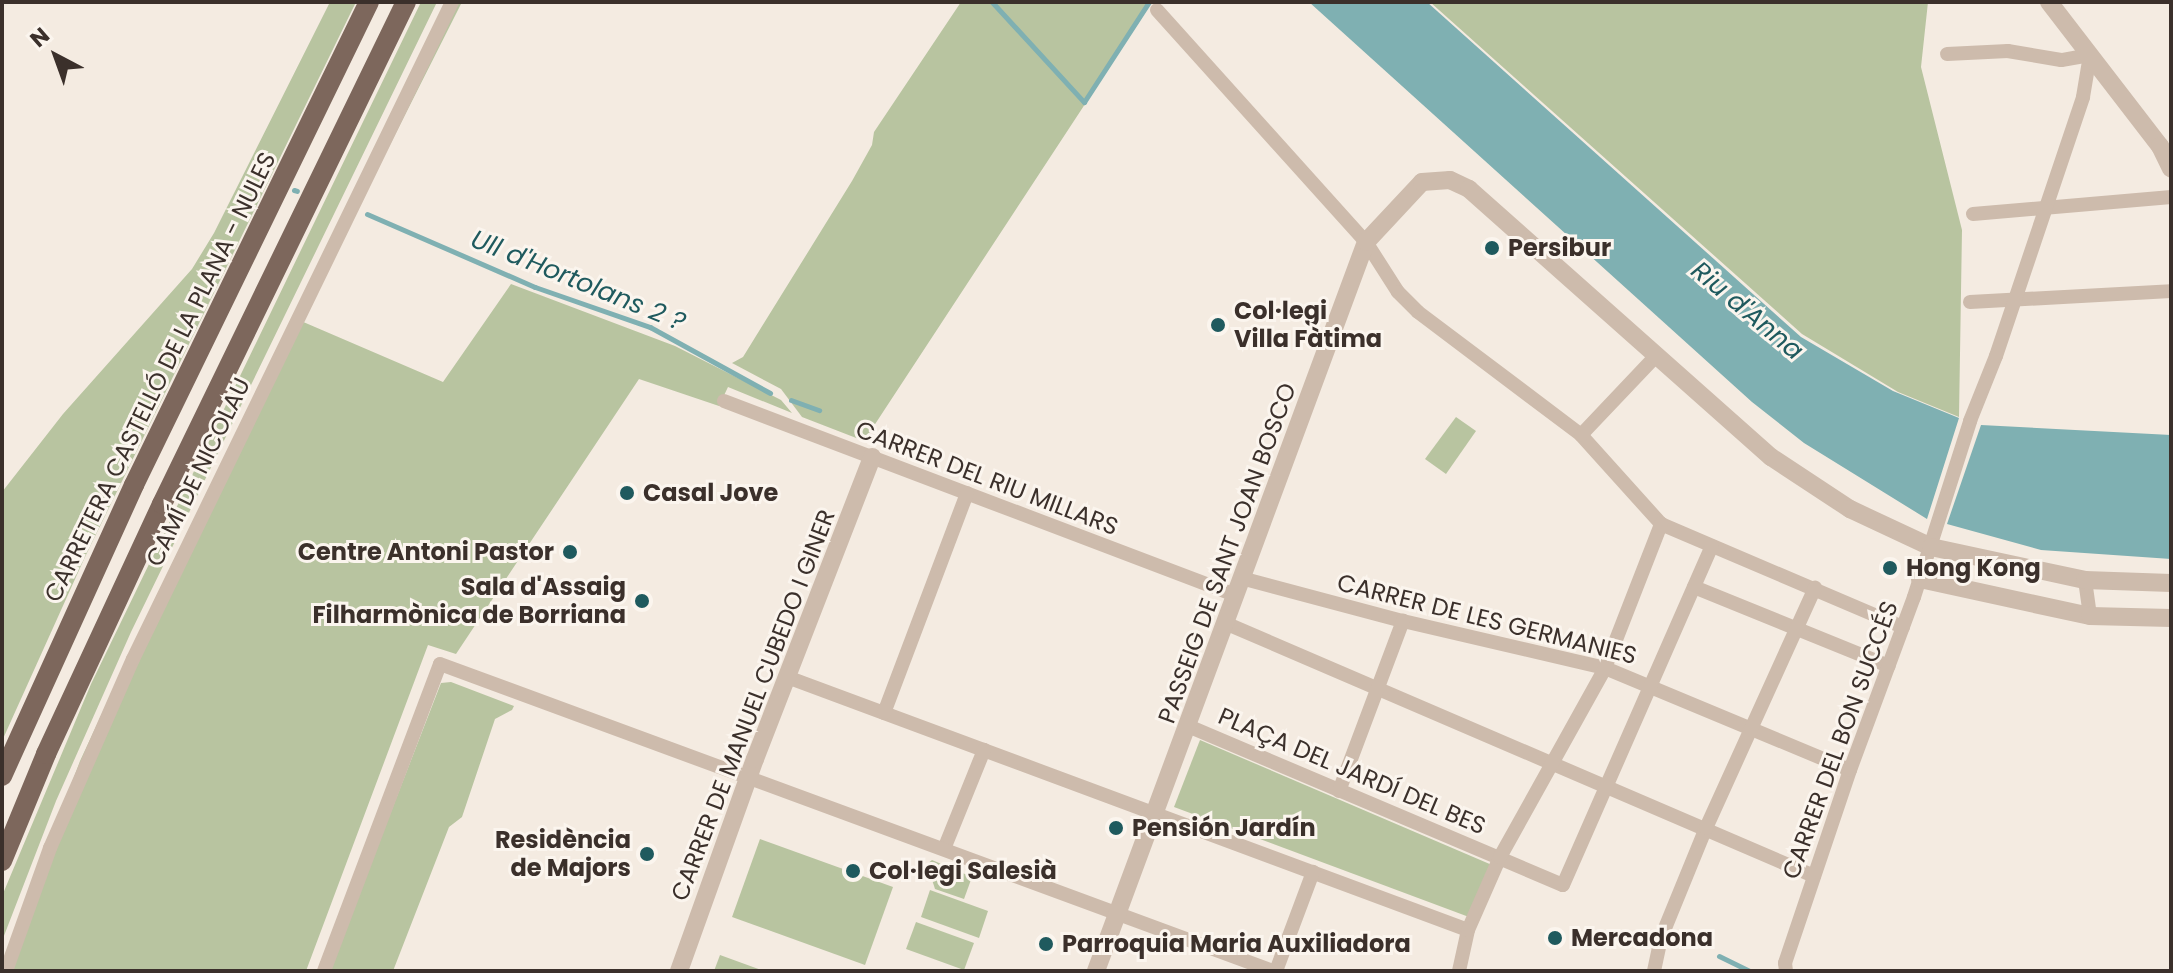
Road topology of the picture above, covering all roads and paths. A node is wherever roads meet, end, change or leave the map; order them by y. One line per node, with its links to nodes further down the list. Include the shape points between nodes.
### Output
1 (369, 2): 50 (main road, CARRETERA CASTELLÓ DE LA PLANA - NULES, via 134,485)
2 (406, 2): 58 (main road, via 46,754)
3 (452, 2): 63 (street, CAMÍ DE NICOLAU, via 133,659 50,848)
4 (2049, 2): 7 (street)
5 (1157, 10): 15 (street)
6 (1947, 54): 7 (street, via 2008,51 2061,60)
7 (2090, 55): 8 (street); 9 (street, CARRER DEL BON SUCCÉS)
8 (2114, 85): 9 (street); 10 (street)
9 (2085, 89): 13 (street, CARRER DEL BON SUCCÉS)
10 (2166, 150): 11 (street)
11 (2171, 169)
12 (2171, 197): 13 (street)
13 (2046, 208): 14 (street); 17 (street, CARRER DEL BON SUCCÉS)
14 (1973, 214)
15 (1366, 242): 19 (street, PASSEIG DE SANT JOAN BOSCO, via 1422,182 1438,179 1469,189); 21 (street, via 1398,292 1418,312); 30 (street, PASSEIG DE SANT JOAN BOSCO)
16 (2171, 291): 17 (street)
17 (2014, 301): 18 (street); 26 (street, CARRER DEL BON SUCCÉS)
18 (1970, 302)
19 (1656, 356): 21 (street); 26 (street, via 1771,457 1850,509)
20 (724, 401): 22 (street, CARRER DEL RIU MILLARS)
21 (1581, 435): 24 (street)
22 (872, 457): 23 (street, CARRER DEL RIU MILLARS); 41 (street, CARRER DE MANUEL CUBEDO I GINER)
23 (967, 493): 30 (street, CARRER DEL RIU MILLARS); 44 (street)
24 (1661, 524): 25 (street); 40 (street)
25 (1712, 546): 31 (street); 32 (street)
26 (1931, 547): 27 (street, CARRER DEL BON SUCCÉS); 28 (street)
27 (1920, 579): 33 (street); 38 (street, CARRER DEL BON SUCCÉS)
28 (2085, 580): 29 (street); 33 (street)
29 (2171, 583)
30 (1238, 586): 35 (street, CARRER DE LES GERMANIES); 36 (street, PASSEIG DE SANT JOAN BOSCO)
31 (1694, 587): 37 (street); 42 (street)
32 (1815, 588): 37 (street); 38 (street)
33 (2090, 616): 34 (street)
34 (2171, 618)
35 (1403, 621): 40 (street, CARRER DE LES GERMANIES); 43 (street)
36 (1225, 623): 43 (street); 45 (street, PASSEIG DE SANT JOAN BOSCO)
37 (1798, 627): 39 (street); 46 (street)
38 (1903, 627): 39 (street, CARRER DEL BON SUCCÉS)
39 (1889, 666): 49 (street, CARRER DEL BON SUCCÉS)
40 (1605, 668): 42 (street, CARRER DE LES GERMANIES); 48 (street)
41 (787, 677): 44 (street); 51 (street, CARRER DE MANUEL CUBEDO I GINER)
42 (1651, 685): 46 (street, CARRER DE LES GERMANIES); 52 (street)
43 (1380, 689): 48 (street); 53 (street)
44 (884, 713): 47 (street)
45 (1188, 726): 53 (street, PLAÇA DEL JARDÍ DEL BES); 54 (street, PASSEIG DE SANT JOAN BOSCO)
46 (1753, 729): 49 (street, CARRER DE LES GERMANIES); 55 (street)
47 (984, 750): 54 (street); 56 (street)
48 (1550, 762): 52 (street); 57 (street)
49 (1850, 770): 60 (street, CARRER DEL BON SUCCÉS)
50 (2, 776)
51 (749, 778): 56 (street); 64 (street, via 440,664); 65 (street, CARRER DE MANUEL CUBEDO I GINER)
52 (1608, 786): 55 (street); 57 (street, PLAÇA DEL JARDÍ DEL BES, via 1563,885)
53 (1339, 791): 57 (street, PLAÇA DEL JARDÍ DEL BES)
54 (1158, 812): 59 (street); 61 (street, PASSEIG DE SANT JOAN BOSCO)
55 (1706, 828): 60 (street); 69 (street, via 1661,938)
56 (944, 849): 61 (street)
57 (1500, 857): 62 (street)
58 (2, 861)
59 (1313, 872): 62 (street); 67 (street)
60 (1814, 876): 70 (street, CARRER DEL BON SUCCÉS)
61 (1118, 913): 66 (street, PASSEIG DE SANT JOAN BOSCO); 67 (street)
62 (1468, 930): 68 (street)
63 (6, 971)
64 (324, 971)
65 (679, 971)
66 (1096, 971)
67 (1275, 971)
68 (1459, 971)
69 (1654, 971)
70 (1786, 971)

